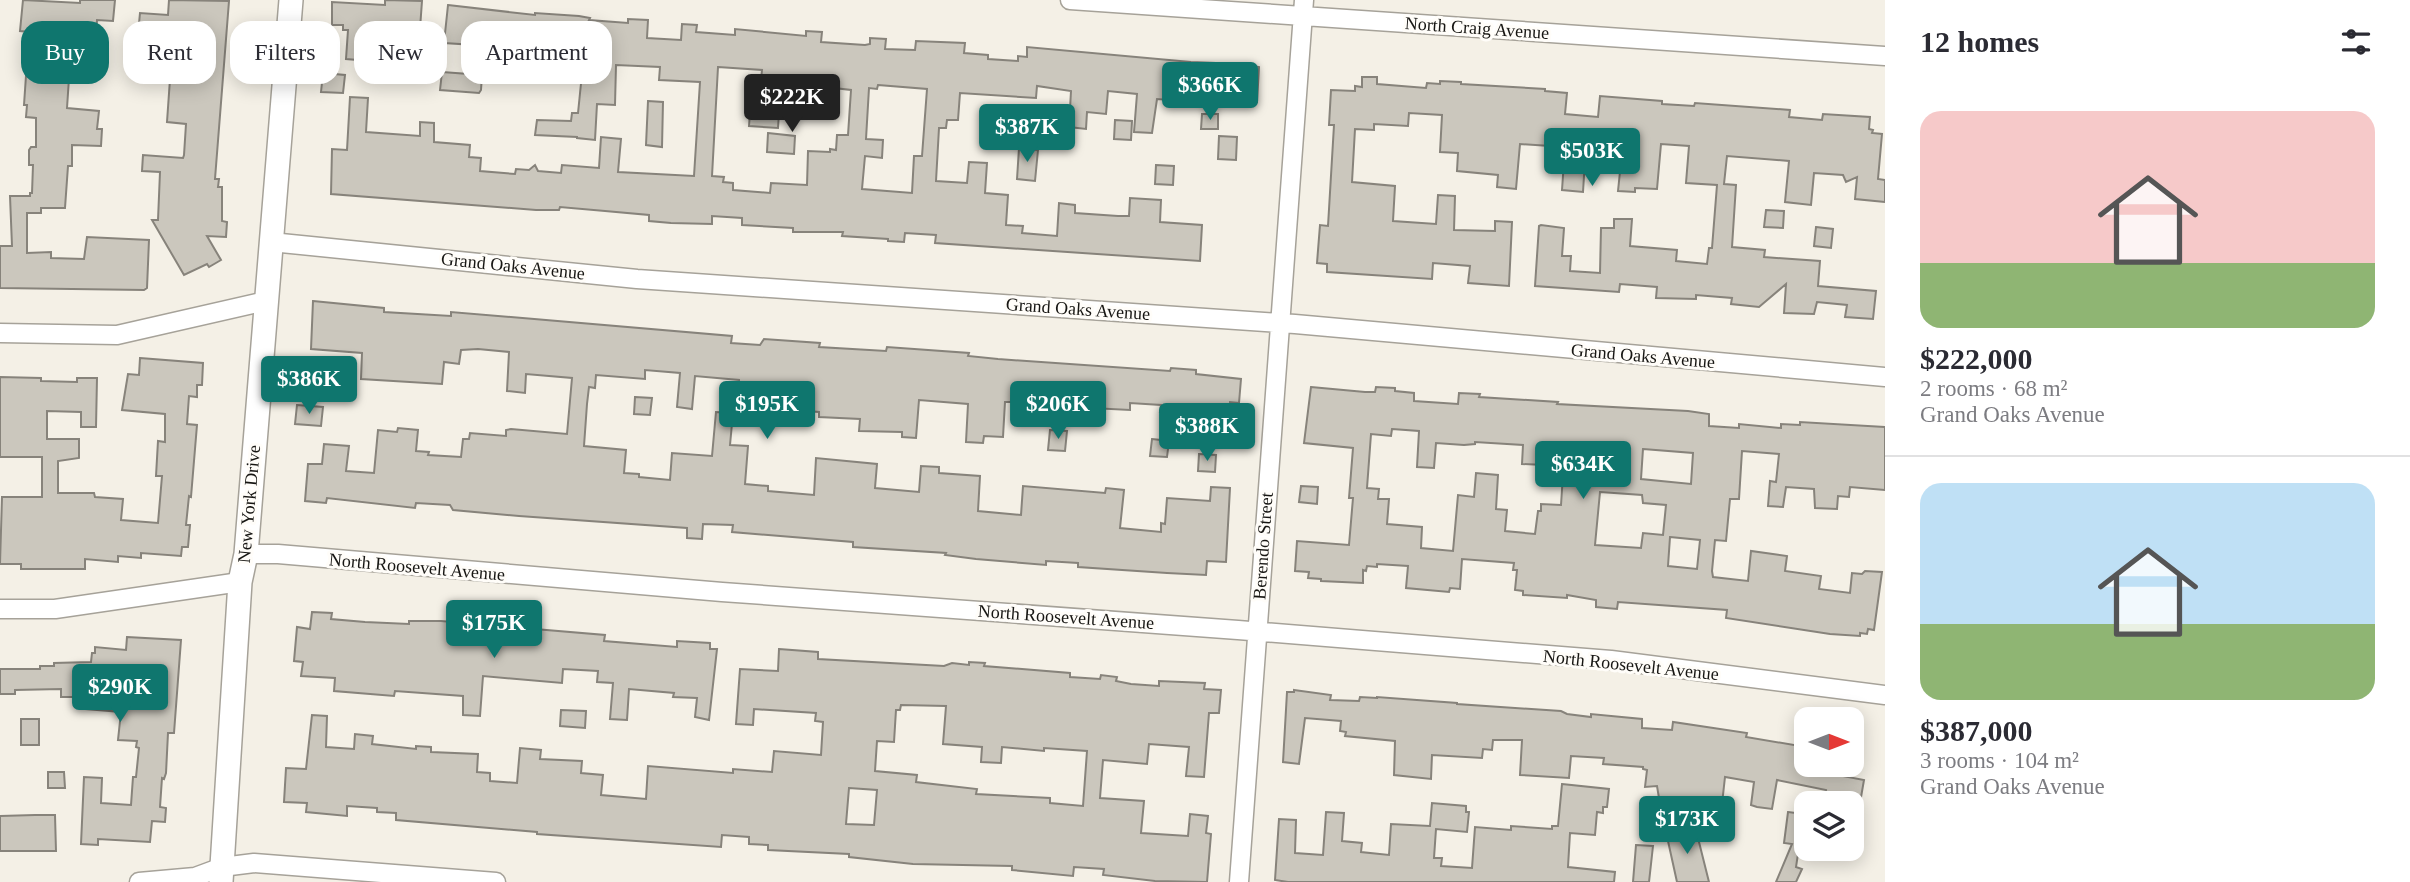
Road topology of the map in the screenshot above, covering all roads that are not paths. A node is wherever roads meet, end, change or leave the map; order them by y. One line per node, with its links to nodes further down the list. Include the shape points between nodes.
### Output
1 (291, 0): 5 (street, New York Drive)
2 (1070, 0): 3 (street, North Craig Avenue)
3 (1303, 8): 4 (street, North Craig Avenue); 7 (street, Berendo Street)
4 (1885, 56)
5 (271, 242): 6 (street, New York Drive); 7 (street, Grand Oaks Avenue, via 637,279)
6 (266, 301): 8 (street, via 117,335); 10 (street, New York Drive)
7 (1279, 323): 9 (street, Grand Oaks Avenue); 13 (street, Berendo Street)
8 (0, 333)
9 (1885, 377)
10 (246, 554): 11 (street, New York Drive); 13 (street, North Roosevelt Avenue)
11 (240, 582): 12 (street, via 55,609); 15 (street, New York Drive)
12 (0, 609)
13 (1257, 632): 14 (street, North Roosevelt Avenue, via 1611,660); 18 (street, Berendo Street)
14 (1885, 695)
15 (221, 874): 16 (street); 17 (street, via 254,863)
16 (139, 882)
17 (496, 882)
18 (1239, 882)

